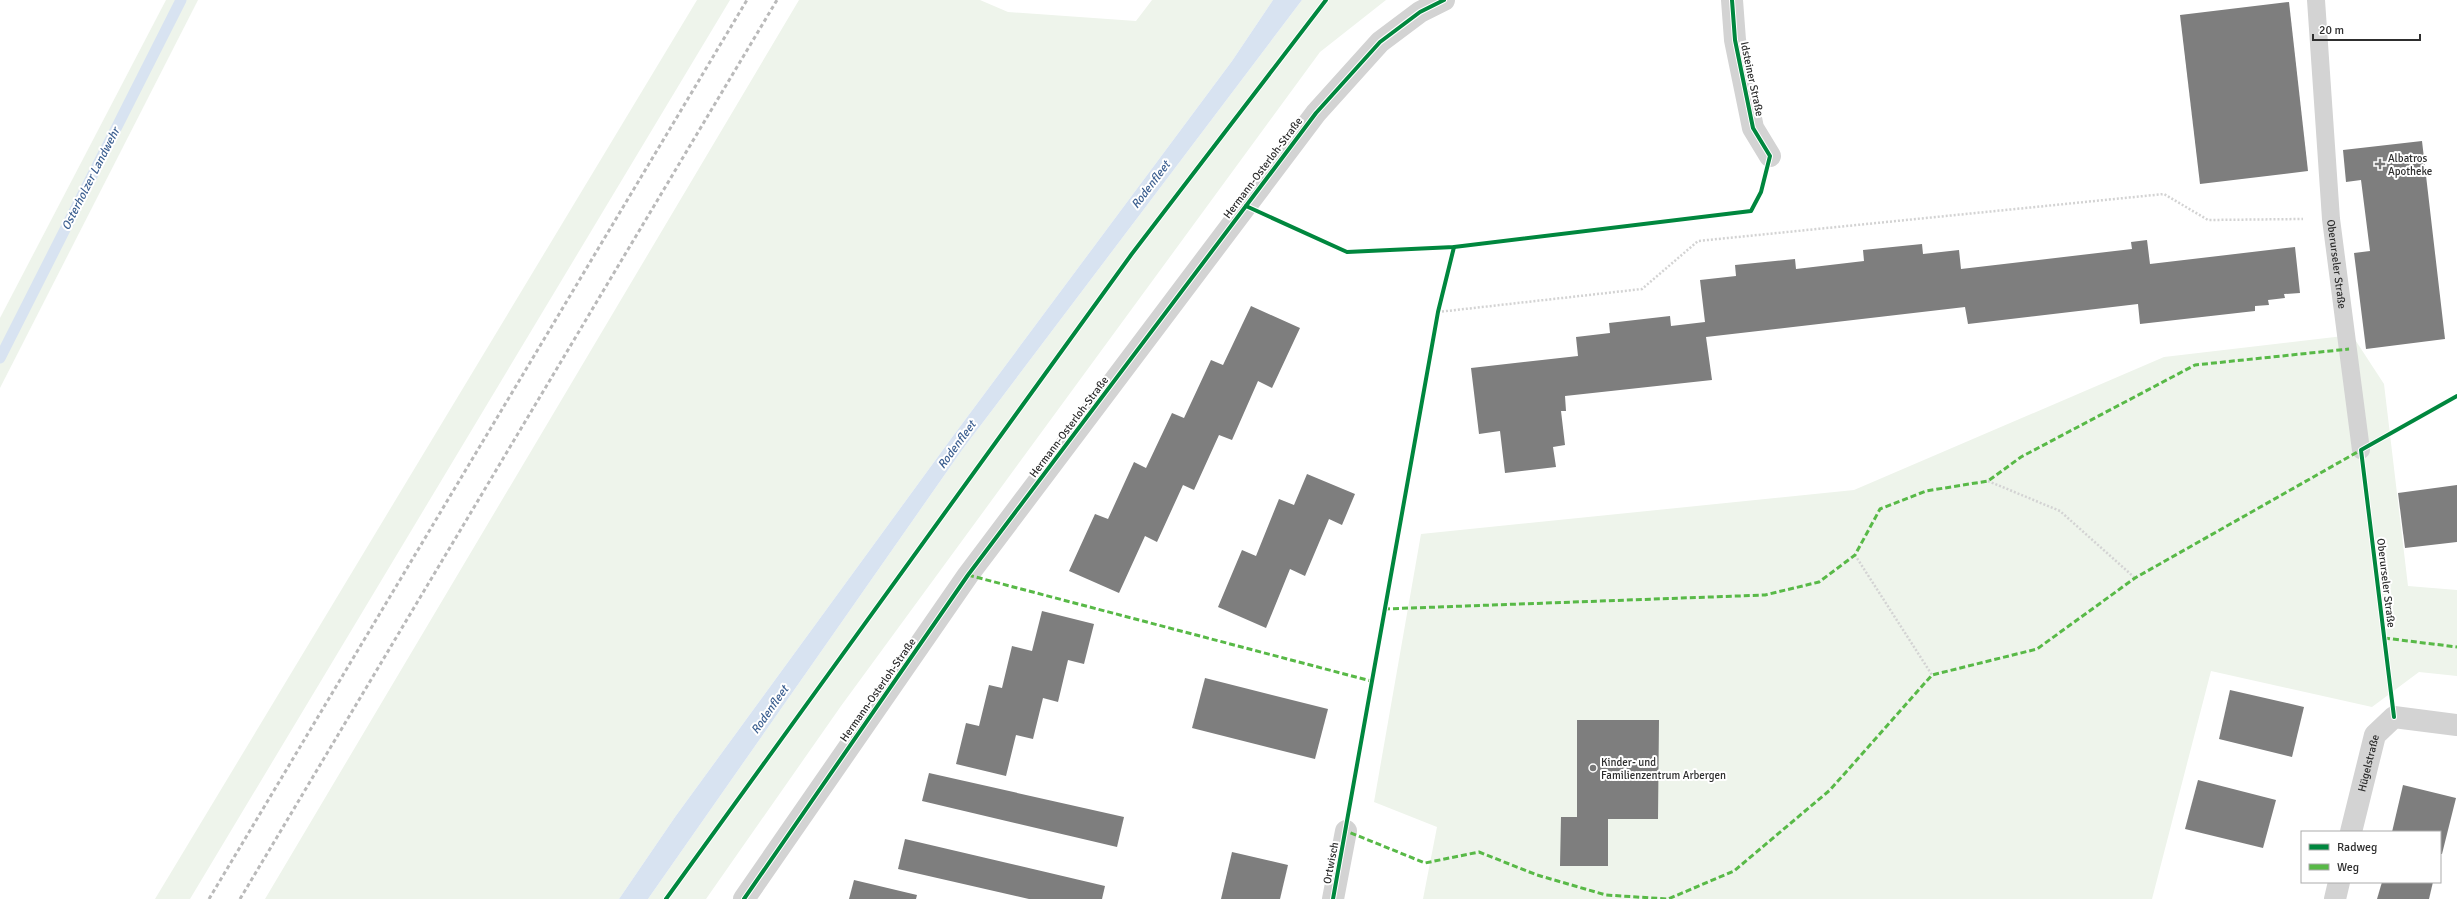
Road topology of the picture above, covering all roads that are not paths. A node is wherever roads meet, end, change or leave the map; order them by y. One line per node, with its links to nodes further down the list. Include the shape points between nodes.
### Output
1 (1444, 0): 10 (street, Hermann-Osterloh-Straße, via 1420,12 1380,42 1316,112 968,575)
2 (1732, 0): 4 (street, Idsteiner Straße, via 1735,40 1753,128)
3 (2316, 0): 5 (lane, Oberurseler Straße, via 2331,219)
4 (1770, 156)
5 (2361, 450)
6 (2457, 725): 8 (street, Hügelstraße, via 2394,717 2376,736)
7 (1346, 831): 11 (street, Ortwisch)
8 (2351, 831)
9 (2339, 883): 12 (street)
10 (744, 899)
11 (1333, 899)
12 (2335, 899)

